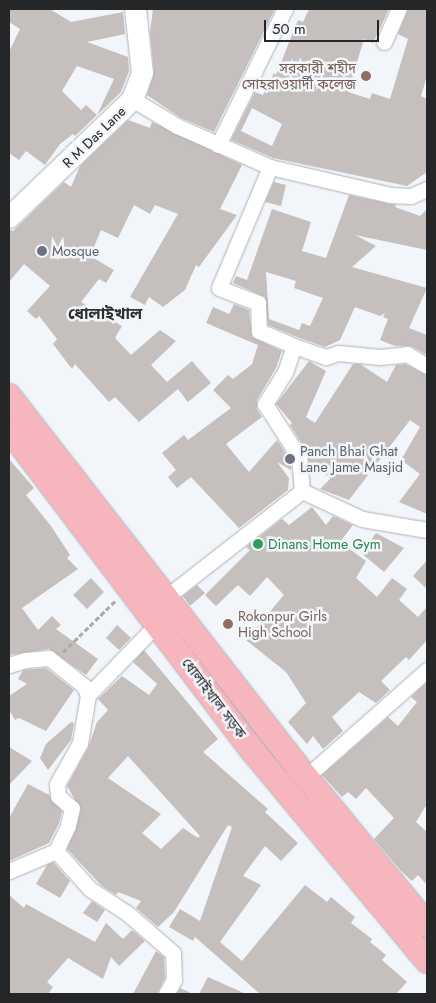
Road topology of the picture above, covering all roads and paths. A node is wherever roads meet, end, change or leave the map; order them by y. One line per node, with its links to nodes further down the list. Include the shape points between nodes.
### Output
1 (135, 9): 5 (street, R M Das Lane, via 142,73)
2 (285, 9): 6 (street)
3 (399, 9): 4 (street)
4 (384, 42)
5 (132, 99): 6 (street); 9 (street, R M Das Lane)
6 (218, 145): 7 (street)
7 (270, 167): 8 (street, via 390,195 411,196); 10 (street, via 219,288 258,303 259,332)
8 (427, 188)
9 (9, 217)
10 (294, 346): 11 (street, via 326,357 338,353 380,357 407,354); 15 (street, via 285,372 265,404 299,457)
11 (427, 366)
12 (9, 396): 14 (main road, ধোলাইখাল সড়ক)
13 (9, 429): 14 (main road, ধোলাইখাল সড়ক)
14 (40, 453): 17 (main road, ধোলাইখাল সড়ক)
15 (302, 491): 16 (street, via 362,519); 19 (street)
16 (427, 530)
17 (113, 548): 18 (main road, ধোলাইখাল সড়ক); 19 (main road, ধোলাইখাল সড়ক)
18 (130, 588): 20 (main road, ধোলাইখাল সড়ক); 21 (path)
19 (165, 598): 25 (main road, ধোলাইখাল সড়ক)
20 (158, 624): 24 (street); 29 (main road, ধোলাইখাল সড়ক, via 252,750)
21 (53, 661): 22 (street, via 49,658 25,660); 24 (street, via 84,686)
22 (9, 665)
23 (427, 670): 25 (street)
24 (88, 695): 26 (street, via 80,743 57,784 58,796 72,808 68,826)
25 (306, 777): 28 (main road, ধোলাইখাল সড়ক)
26 (56, 851): 27 (street); 30 (street, via 90,889 127,913 173,953 174,980)
27 (9, 871)
28 (427, 925)
29 (427, 961)
30 (166, 994)

